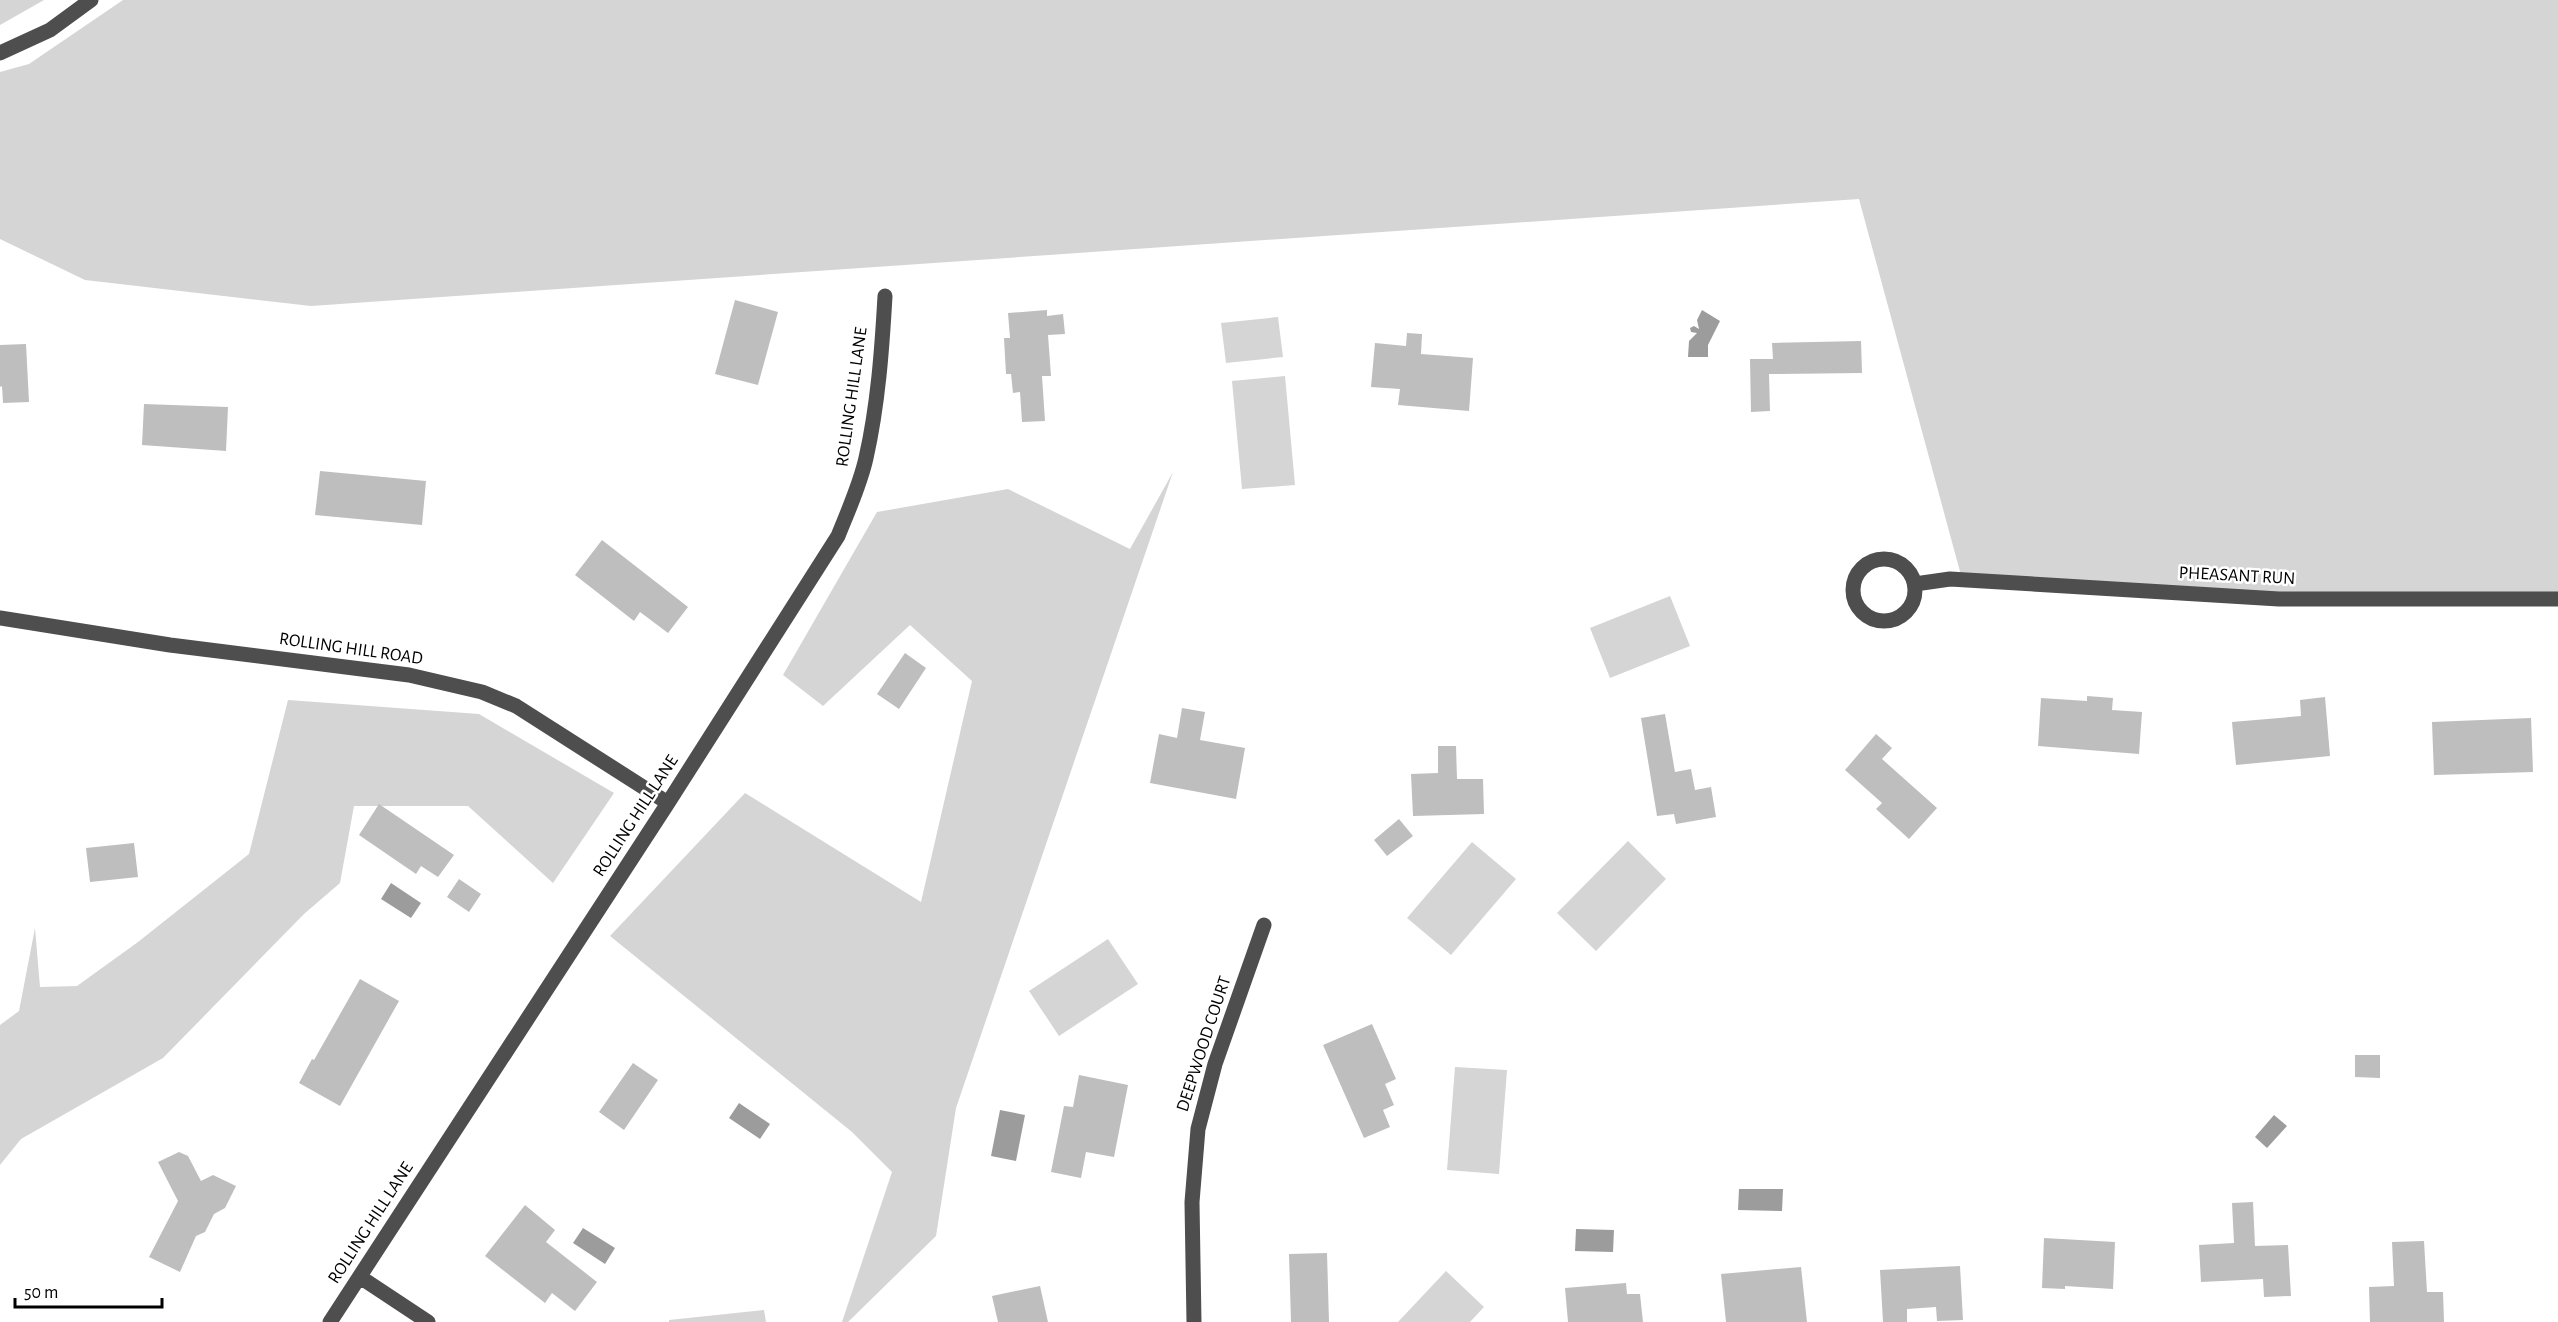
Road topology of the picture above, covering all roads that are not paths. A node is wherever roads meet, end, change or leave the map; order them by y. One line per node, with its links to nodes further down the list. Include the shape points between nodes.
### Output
1 (91, 0): 2 (street, via 50,30)
2 (0, 53)
3 (885, 296): 7 (street, ROLLING HILL LANE, via 866,457 838,536)
4 (1915, 584): 4 (street, via 1904,566 1884,558 1873,560 1857,574 1853,595 1870,618 1890,621 1907,611); 5 (street, PHEASANT RUN, via 1950,579 2279,599)
5 (2558, 599)
6 (0, 618): 7 (street, ROLLING HILL ROAD, via 170,645 409,675 482,692 516,706)
7 (668, 803): 9 (street, ROLLING HILL LANE)
8 (1264, 925): 12 (street, DEEPWOOD COURT, via 1215,1064 1198,1129 1192,1202)
9 (360, 1276): 10 (street, ROLLING HILL LANE); 11 (street)
10 (330, 1322)
11 (428, 1322)
12 (1194, 1322)

